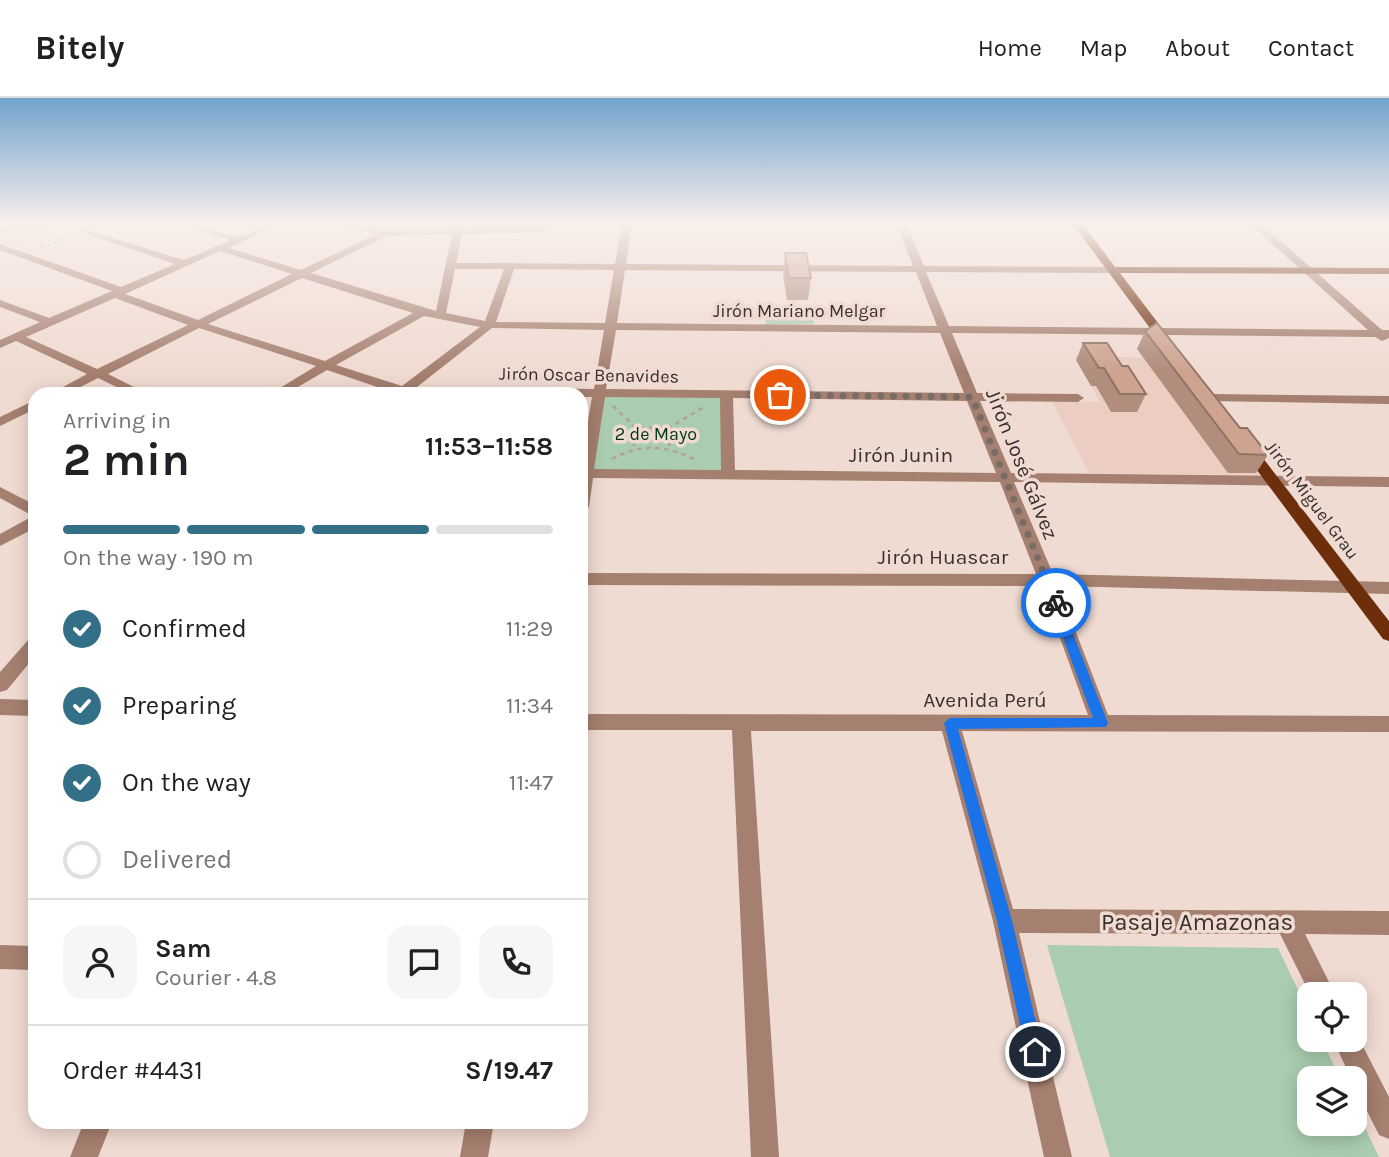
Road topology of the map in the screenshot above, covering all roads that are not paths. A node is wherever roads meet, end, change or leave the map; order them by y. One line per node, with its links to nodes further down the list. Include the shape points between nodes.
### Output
1 (68, 272): 12 (street, Jirón Oscar Benavides)
2 (159, 272): 12 (street)
3 (293, 272): 11 (street, Jirón Mariano Melgar)
4 (301, 272): 11 (street)
5 (449, 272): 15 (street)
6 (508, 272): 18 (street)
7 (618, 272): 19 (street)
8 (921, 272): 20 (street, Jirón José Gálvez)
9 (1114, 272): 21 (main road)
10 (1309, 272): 22 (street)
11 (298, 274): 14 (street, Jirón Mariano Melgar); 17 (street)
12 (119, 292): 16 (street); 17 (street, Jirón Oscar Benavides)
13 (0, 303): 16 (street)
14 (422, 312): 15 (street, Jirón Mariano Melgar); 27 (street)
15 (440, 317): 18 (street, Jirón Mariano Melgar)
16 (49, 322): 23 (street)
17 (197, 324): 27 (street, Jirón Oscar Benavides); 28 (street)
18 (489, 325): 19 (street, Jirón Mariano Melgar); 33 (street)
19 (609, 327): 20 (street, Jirón Mariano Melgar); 35 (street)
20 (945, 330): 21 (street, Jirón Mariano Melgar); 37 (street, Jirón José Gálvez)
21 (1158, 331): 22 (street, Jirón Mariano Melgar); 26 (main road)
22 (1384, 334): 25 (street)
23 (17, 337): 24 (street); 28 (street)
24 (0, 344)
25 (1389, 344)
26 (1180, 360)
27 (326, 367): 31 (street); 32 (street, Jirón Oscar Benavides)
28 (97, 374): 29 (street); 30 (street)
29 (70, 387)
30 (126, 387)
31 (289, 387)
32 (384, 387)
33 (410, 387)
34 (588, 393): 35 (street, Jirón Oscar Benavides)
35 (599, 393): 36 (street, Jirón Oscar Benavides); 44 (street)
36 (726, 394): 37 (street, Jirón Oscar Benavides); 46 (street)
37 (972, 397): 38 (street, Jirón Oscar Benavides); 47 (street, Jirón José Gálvez)
38 (1078, 398)
39 (1210, 398): 40 (street)
40 (1389, 400)
41 (28, 408): 42 (street)
42 (0, 422)
43 (1241, 439): 48 (main road, Jirón Miguel Grau)
44 (588, 452)
45 (588, 474): 46 (street, Jirón Junin)
46 (728, 475): 47 (street, Jirón Junin)
47 (1004, 477): 48 (street, Jirón Junin); 55 (street, Jirón José Gálvez)
48 (1272, 480): 49 (street, Jirón Junin); 56 (main road, Jirón Miguel Grau)
49 (1389, 481)
50 (0, 492): 51 (street)
51 (28, 508)
52 (28, 525): 53 (street)
53 (0, 541)
54 (588, 579): 55 (street, Jirón Huascar)
55 (1047, 580): 56 (street, Jirón Huascar); 66 (street, Jirón José Gálvez)
56 (1355, 588): 57 (street, Jirón Huascar); 58 (main road, Jirón Miguel Grau)
57 (1389, 589)
58 (1389, 634)
59 (28, 652): 60 (street)
60 (0, 685)
61 (0, 707): 62 (street)
62 (28, 708)
63 (588, 722): 64 (street, Avenida Perú)
64 (741, 722): 65 (street, Avenida Perú); 80 (street)
65 (950, 723): 66 (street, Avenida Perú); 68 (street)
66 (1101, 723): 67 (street, Avenida Perú)
67 (1389, 724)
68 (1005, 921): 69 (street, Pasaje Amazonas); 81 (street)
69 (1287, 923): 70 (street, Pasaje Amazonas); 73 (street)
70 (1389, 923)
71 (0, 957): 72 (street)
72 (28, 958)
73 (1317, 982)
74 (1352, 1052): 75 (street)
75 (1389, 1125)
76 (95, 1129): 78 (street)
77 (479, 1129): 79 (street)
78 (84, 1157)
79 (474, 1157)
80 (765, 1157)
81 (1058, 1157)

